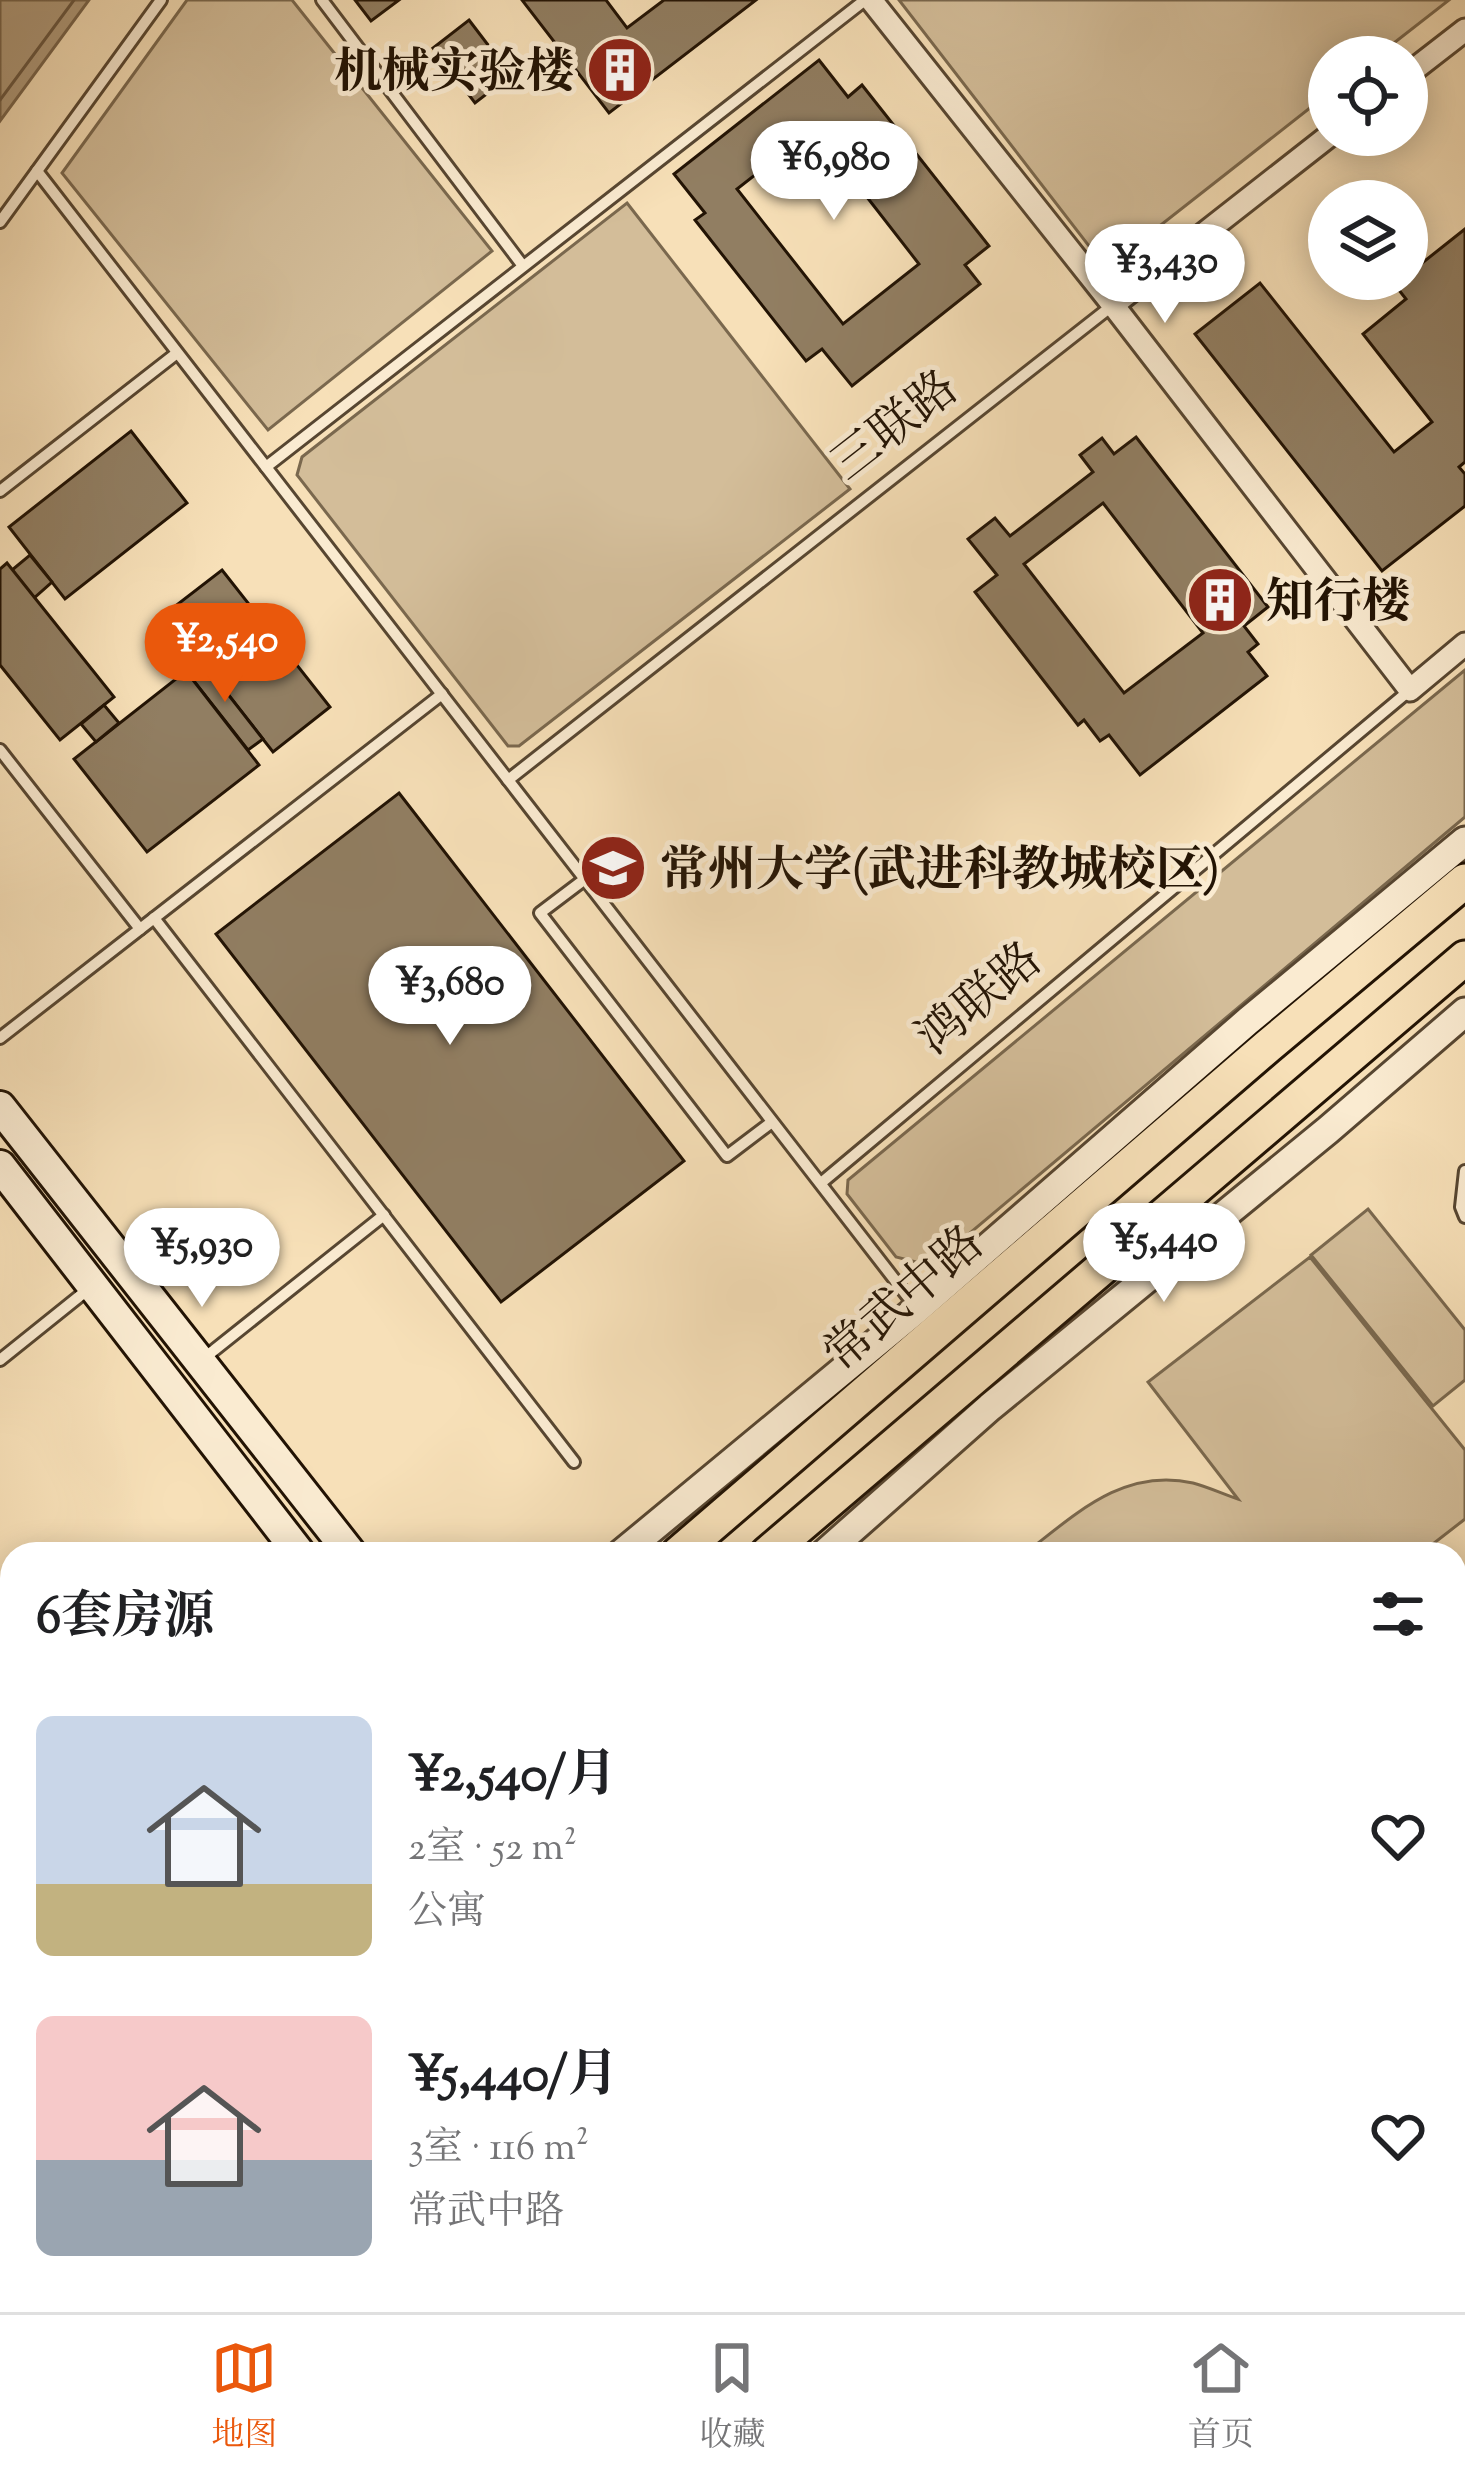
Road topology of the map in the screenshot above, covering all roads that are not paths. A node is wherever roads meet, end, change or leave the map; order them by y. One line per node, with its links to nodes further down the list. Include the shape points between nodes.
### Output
1 (161, 0): 7 (lane)
2 (322, 0): 9 (lane)
3 (868, 0): 9 (lane); 10 (street)
4 (1465, 30): 5 (street)
5 (1428, 59)
6 (1308, 152): 10 (street, 三联路)
7 (37, 171): 8 (lane); 11 (lane)
8 (0, 222)
9 (524, 266): 12 (lane)
10 (1113, 304): 15 (street); 18 (lane, 三联路)
11 (178, 353): 12 (lane); 13 (lane)
12 (266, 467): 16 (lane)
13 (0, 491)
14 (1465, 644): 15 (street, 鸿联路)
15 (1410, 690): 31 (lane, 鸿联路)
16 (442, 694): 18 (lane); 22 (lane)
17 (0, 750): 23 (lane)
18 (508, 781): 20 (lane)
19 (1465, 841): 35 (street)
20 (585, 879): 28 (lane); 28 (lane, via 540,913 727,1156)
21 (1465, 881): 42 (main road, 常武中路)
22 (154, 918): 23 (lane); 32 (lane)
23 (140, 929): 26 (lane)
24 (1465, 958): 43 (main road)
25 (1465, 1012): 44 (street)
26 (0, 1038)
27 (0, 1106): 37 (main road)
28 (772, 1122): 31 (lane)
29 (0, 1166): 34 (main road)
30 (1465, 1171): 33 (lane)
31 (821, 1183): 35 (lane)
32 (384, 1215): 37 (lane); 38 (lane)
33 (1465, 1217)
34 (92, 1286): 36 (lane); 39 (main road)
35 (917, 1309): 41 (street)
36 (0, 1360)
37 (200, 1361): 40 (main road)
38 (574, 1462)
39 (291, 1542)
40 (341, 1542)
41 (635, 1542)
42 (692, 1542)
43 (781, 1542)
44 (838, 1542)

